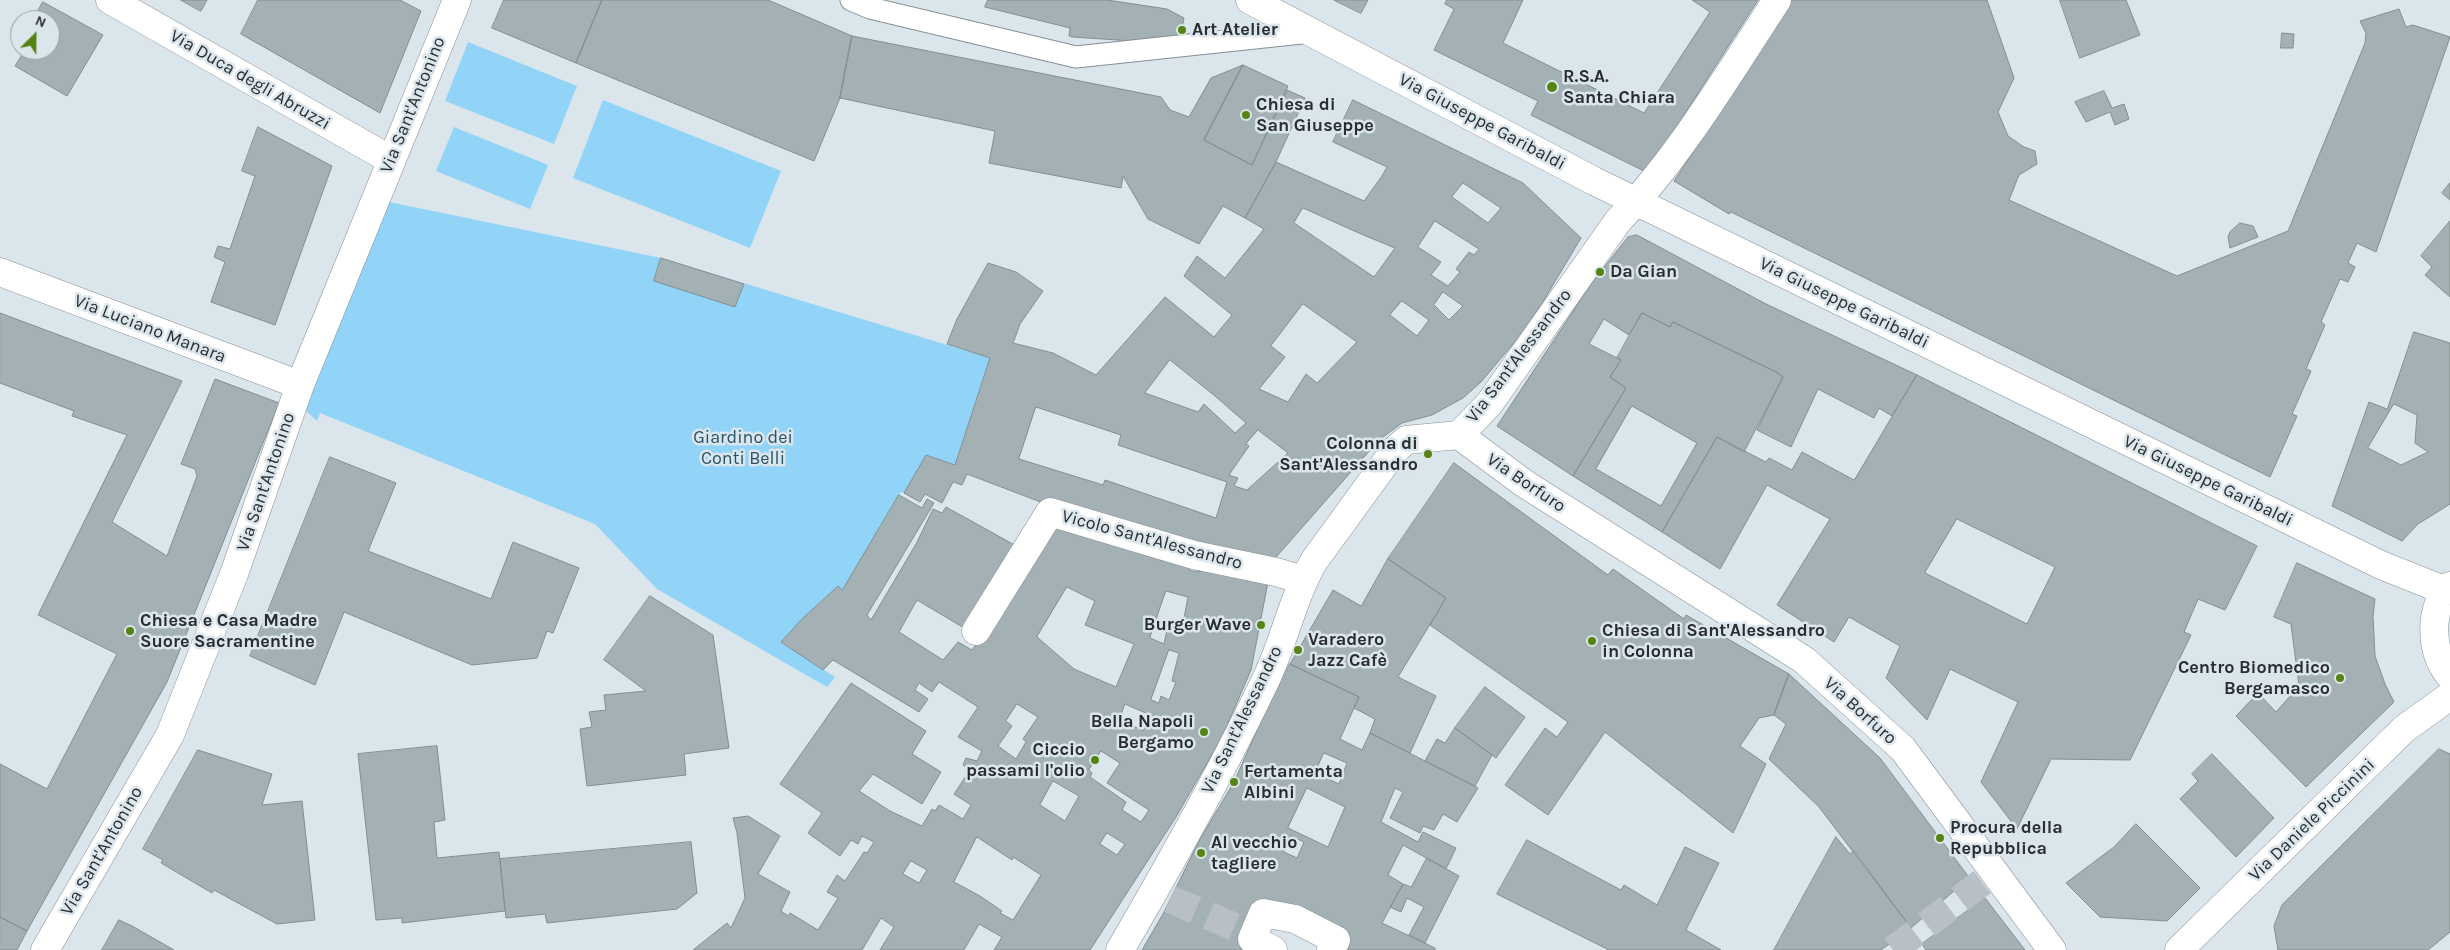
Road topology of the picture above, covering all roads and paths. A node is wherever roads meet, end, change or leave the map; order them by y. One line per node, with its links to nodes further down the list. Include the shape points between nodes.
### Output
1 (110, 0): 7 (street, Via Duca degli Abruzzi)
2 (457, 0): 7 (street, Via Sant'Antonino)
3 (851, 0): 6 (lane, via 870,8 1076,57)
4 (1250, 0): 6 (street, Via Giuseppe Garibaldi)
5 (1777, 0): 8 (street, Via Sant'Alessandro, via 1692,129)
6 (1311, 32): 8 (street, Via Giuseppe Garibaldi)
7 (391, 160): 10 (street, Via Sant'Antonino)
8 (1636, 202): 11 (street, Via Sant'Alessandro, via 1618,222 1488,404); 13 (street, Via Giuseppe Garibaldi, via 2381,565)
9 (0, 272): 10 (street, Via Luciano Manara)
10 (300, 385): 17 (street, Via Sant'Antonino, via 234,574 170,735)
11 (1459, 435): 12 (street, Via Sant'Alessandro, via 1406,440); 21 (street, Via Borfuro, via 1526,484 1804,660 1903,750)
12 (1303, 580): 14 (street, Vicolo Sant'Alessandro, via 1194,555 1050,512); 18 (street, Via Sant'Alessandro, via 1268,675 1162,896)
13 (2448, 588): 15 (street, via 2435,615 2434,642 2443,668)
14 (976, 632)
15 (2450, 676)
16 (2450, 696): 22 (street, Via Daniele Piccinini, via 2404,729)
17 (45, 950)
18 (1120, 950)
19 (1273, 950): 20 (street, via 1252,939 1264,912 1294,918 1336,940)
20 (1331, 950)
21 (2052, 950)
22 (2179, 950)

